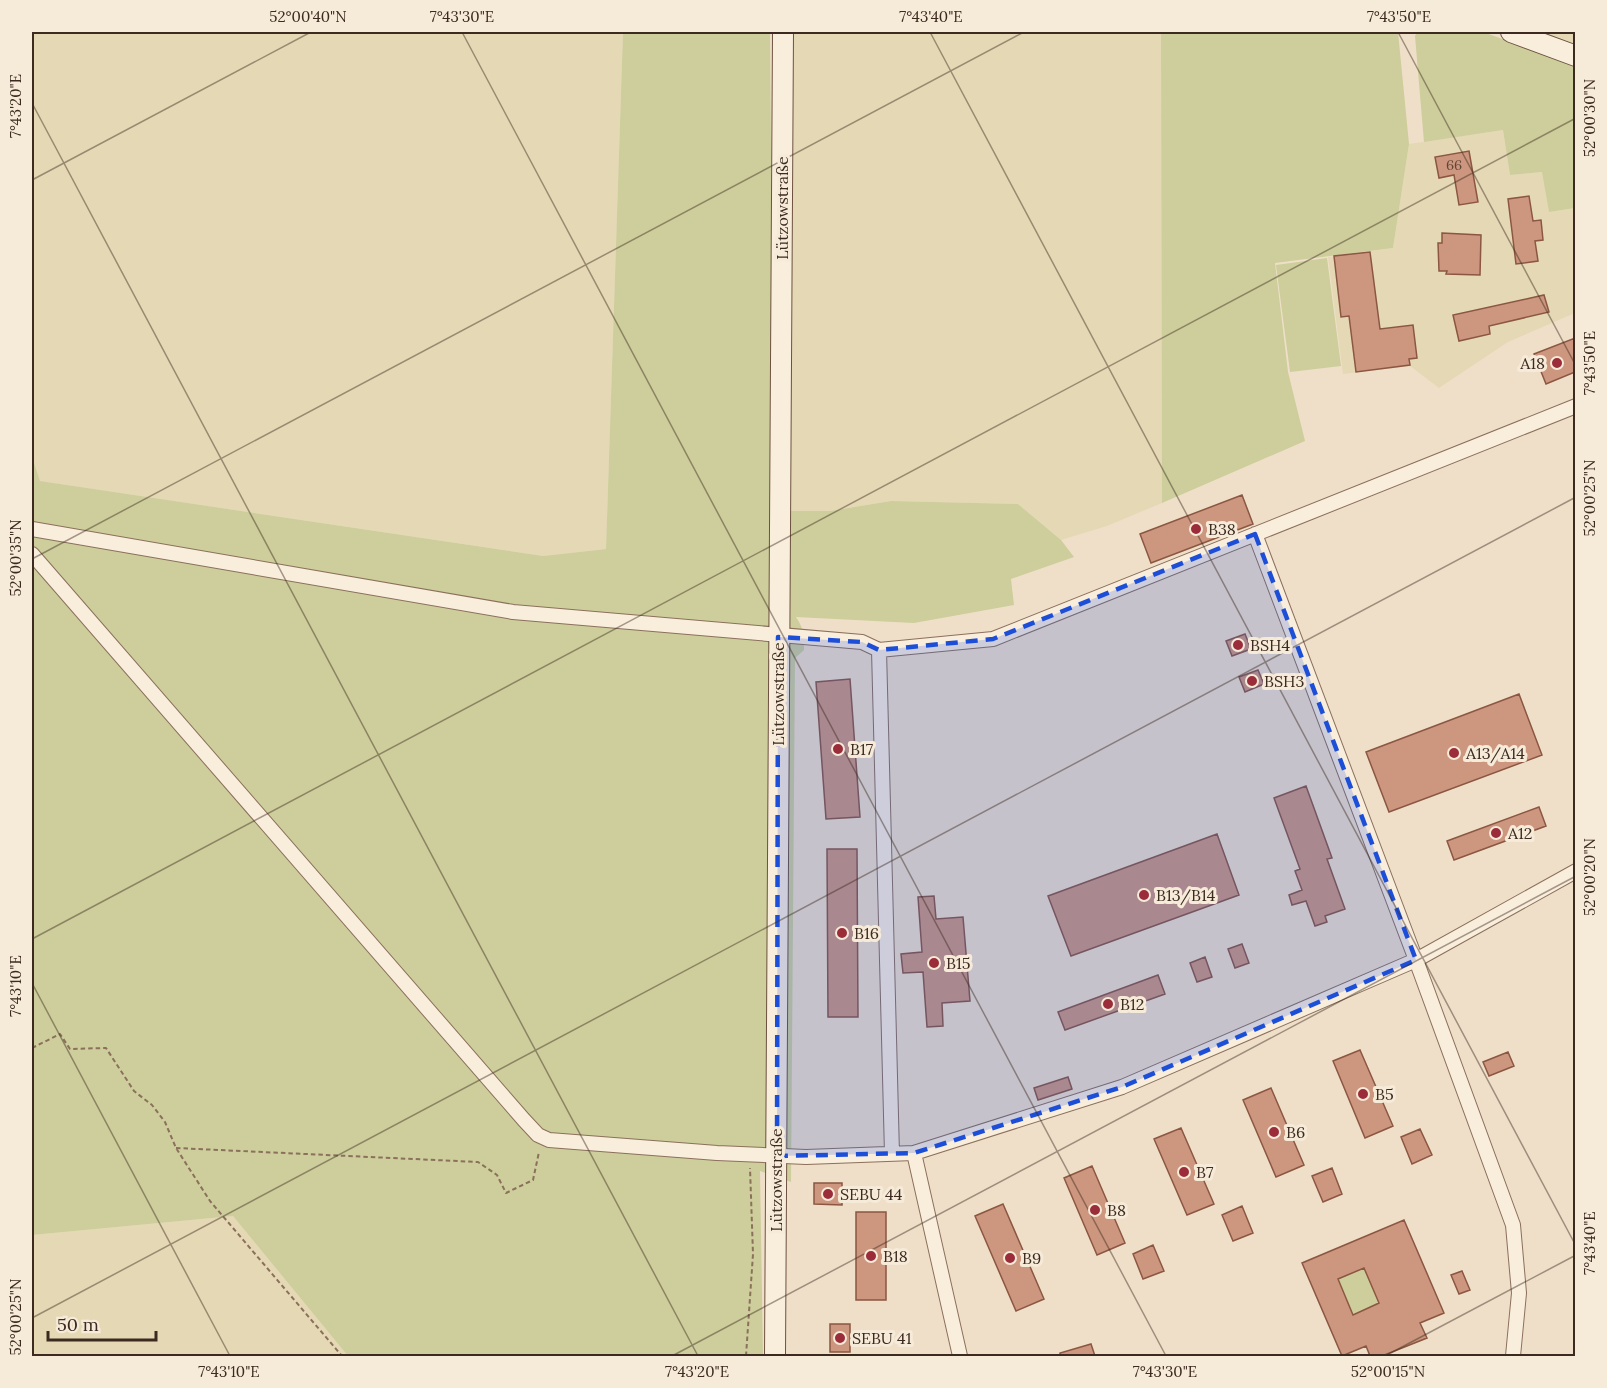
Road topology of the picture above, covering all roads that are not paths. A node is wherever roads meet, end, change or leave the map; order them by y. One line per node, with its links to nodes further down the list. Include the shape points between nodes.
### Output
1 (783, 32): 8 (street, Lützowstraße)
2 (1511, 32): 3 (street)
3 (1575, 56)
4 (1575, 406): 6 (street)
5 (32, 529): 8 (street, via 513,612)
6 (1255, 534): 9 (street, via 993,639); 11 (street)
7 (32, 554): 14 (street, via 538,1135 549,1140)
8 (778, 637): 9 (street, via 862,642); 14 (street, Lützowstraße)
9 (879, 650): 13 (street)
10 (1575, 871): 11 (street)
11 (1416, 960): 12 (street, via 1122,1087); 17 (street, via 1513,1225 1519,1293)
12 (914, 1153): 13 (street); 16 (street)
13 (892, 1154): 14 (street)
14 (777, 1156): 15 (street, Lützowstraße)
15 (775, 1356)
16 (960, 1356)
17 (1513, 1356)

